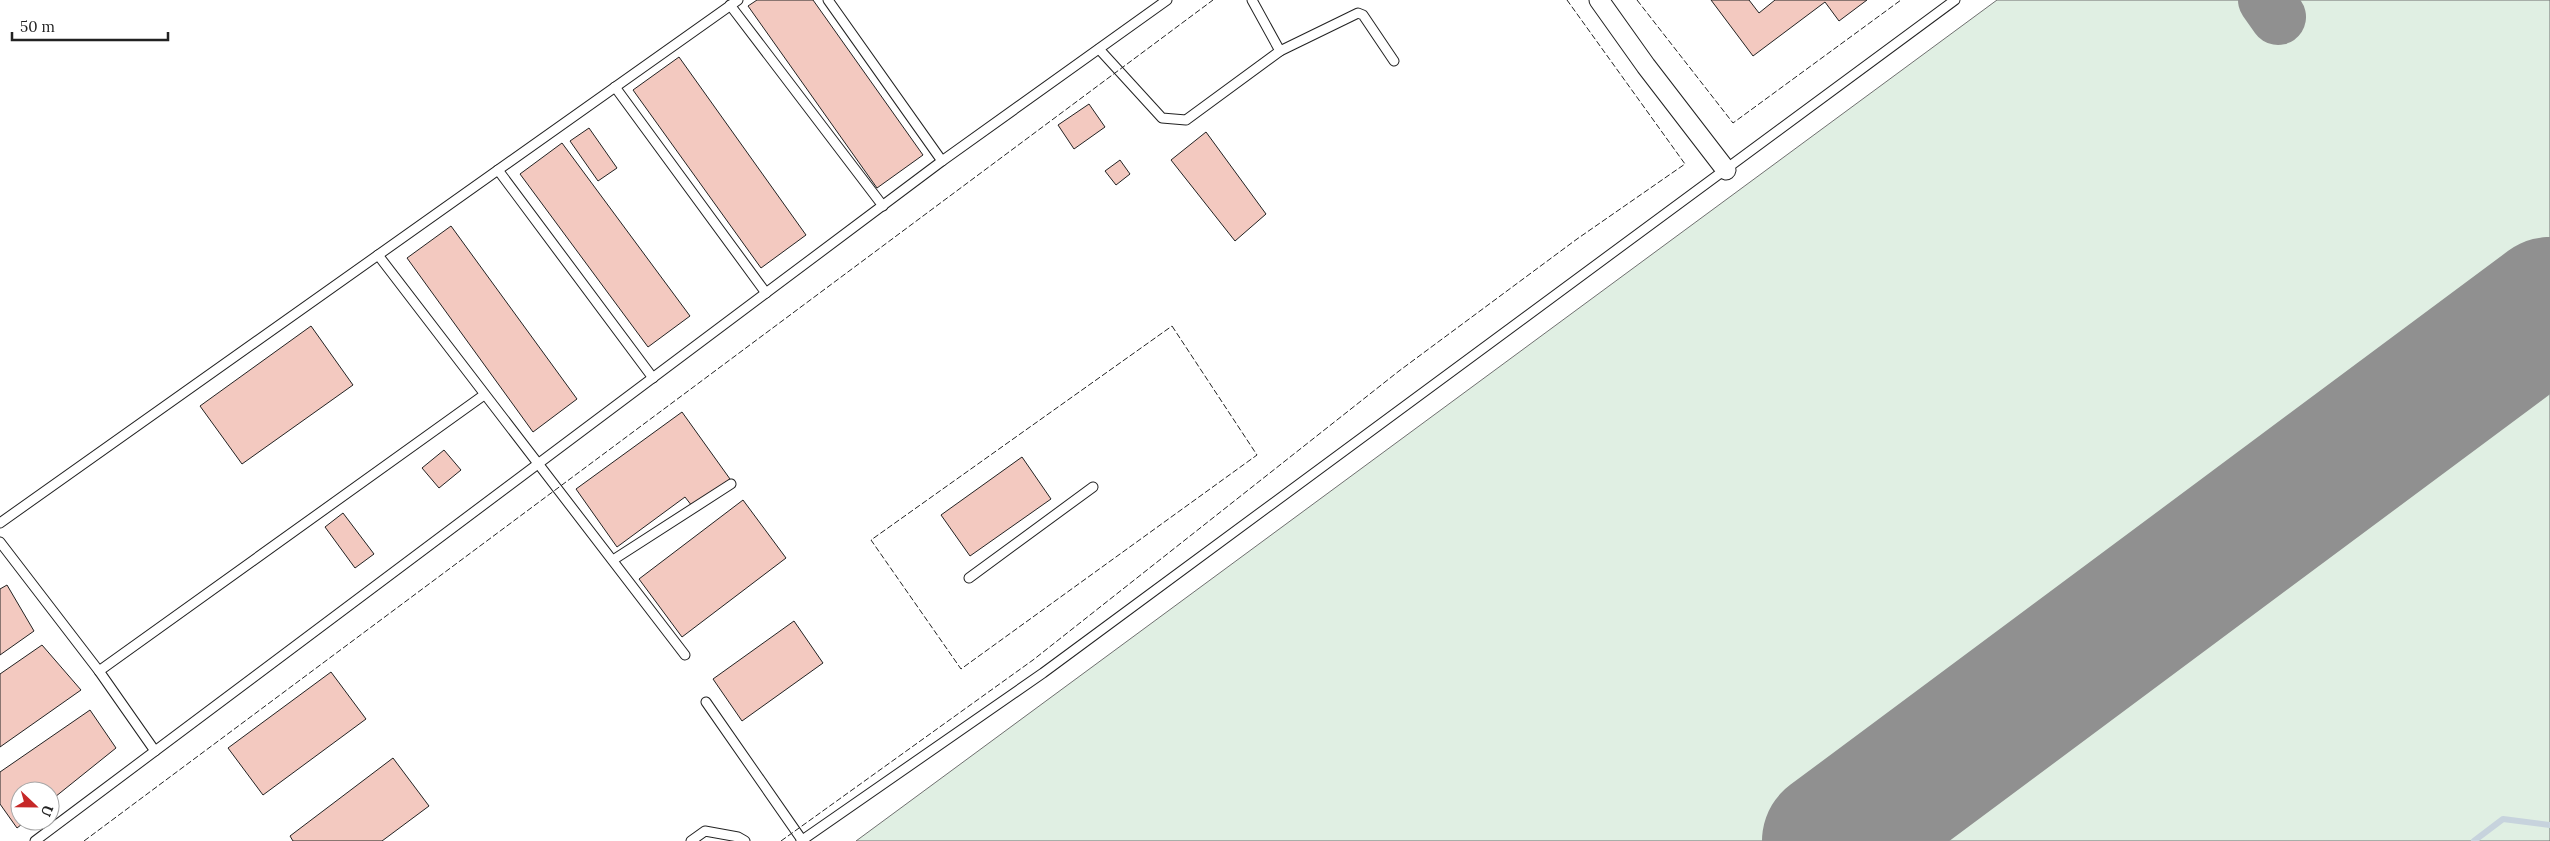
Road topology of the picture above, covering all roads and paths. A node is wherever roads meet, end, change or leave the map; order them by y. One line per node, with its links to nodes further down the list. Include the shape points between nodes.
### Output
1 (828, 0): 11 (lane)
2 (1167, 0): 7 (lane)
3 (1252, 0): 8 (lane)
4 (1599, 0): 13 (street)
5 (1955, 0): 13 (lane)
6 (734, 3): 10 (lane); 14 (lane)
7 (1099, 49): 8 (lane, via 1162,118 1186,120); 11 (lane)
8 (1280, 51): 9 (lane, via 1358,13 1363,15)
9 (1394, 61)
10 (615, 87): 12 (lane); 16 (lane)
11 (942, 161): 14 (lane)
12 (498, 170): 15 (lane); 17 (lane)
13 (1726, 170): 30 (lane, via 1043,673)
14 (883, 206): 16 (lane)
15 (378, 255): 18 (lane); 22 (lane)
16 (766, 293): 17 (lane)
17 (653, 378): 19 (lane)
18 (484, 395): 19 (lane); 27 (lane)
19 (540, 463): 24 (lane); 29 (lane)
20 (731, 484): 24 (lane)
21 (1093, 487): 25 (lane)
22 (0, 523)
23 (0, 542): 27 (lane)
24 (613, 560): 26 (lane)
25 (969, 578)
26 (685, 655)
27 (99, 671): 29 (lane)
28 (706, 702): 30 (lane)
29 (155, 751): 31 (lane)
30 (802, 840)
31 (35, 841)
32 (691, 841): 33 (lane, via 705,831)
33 (745, 841)

